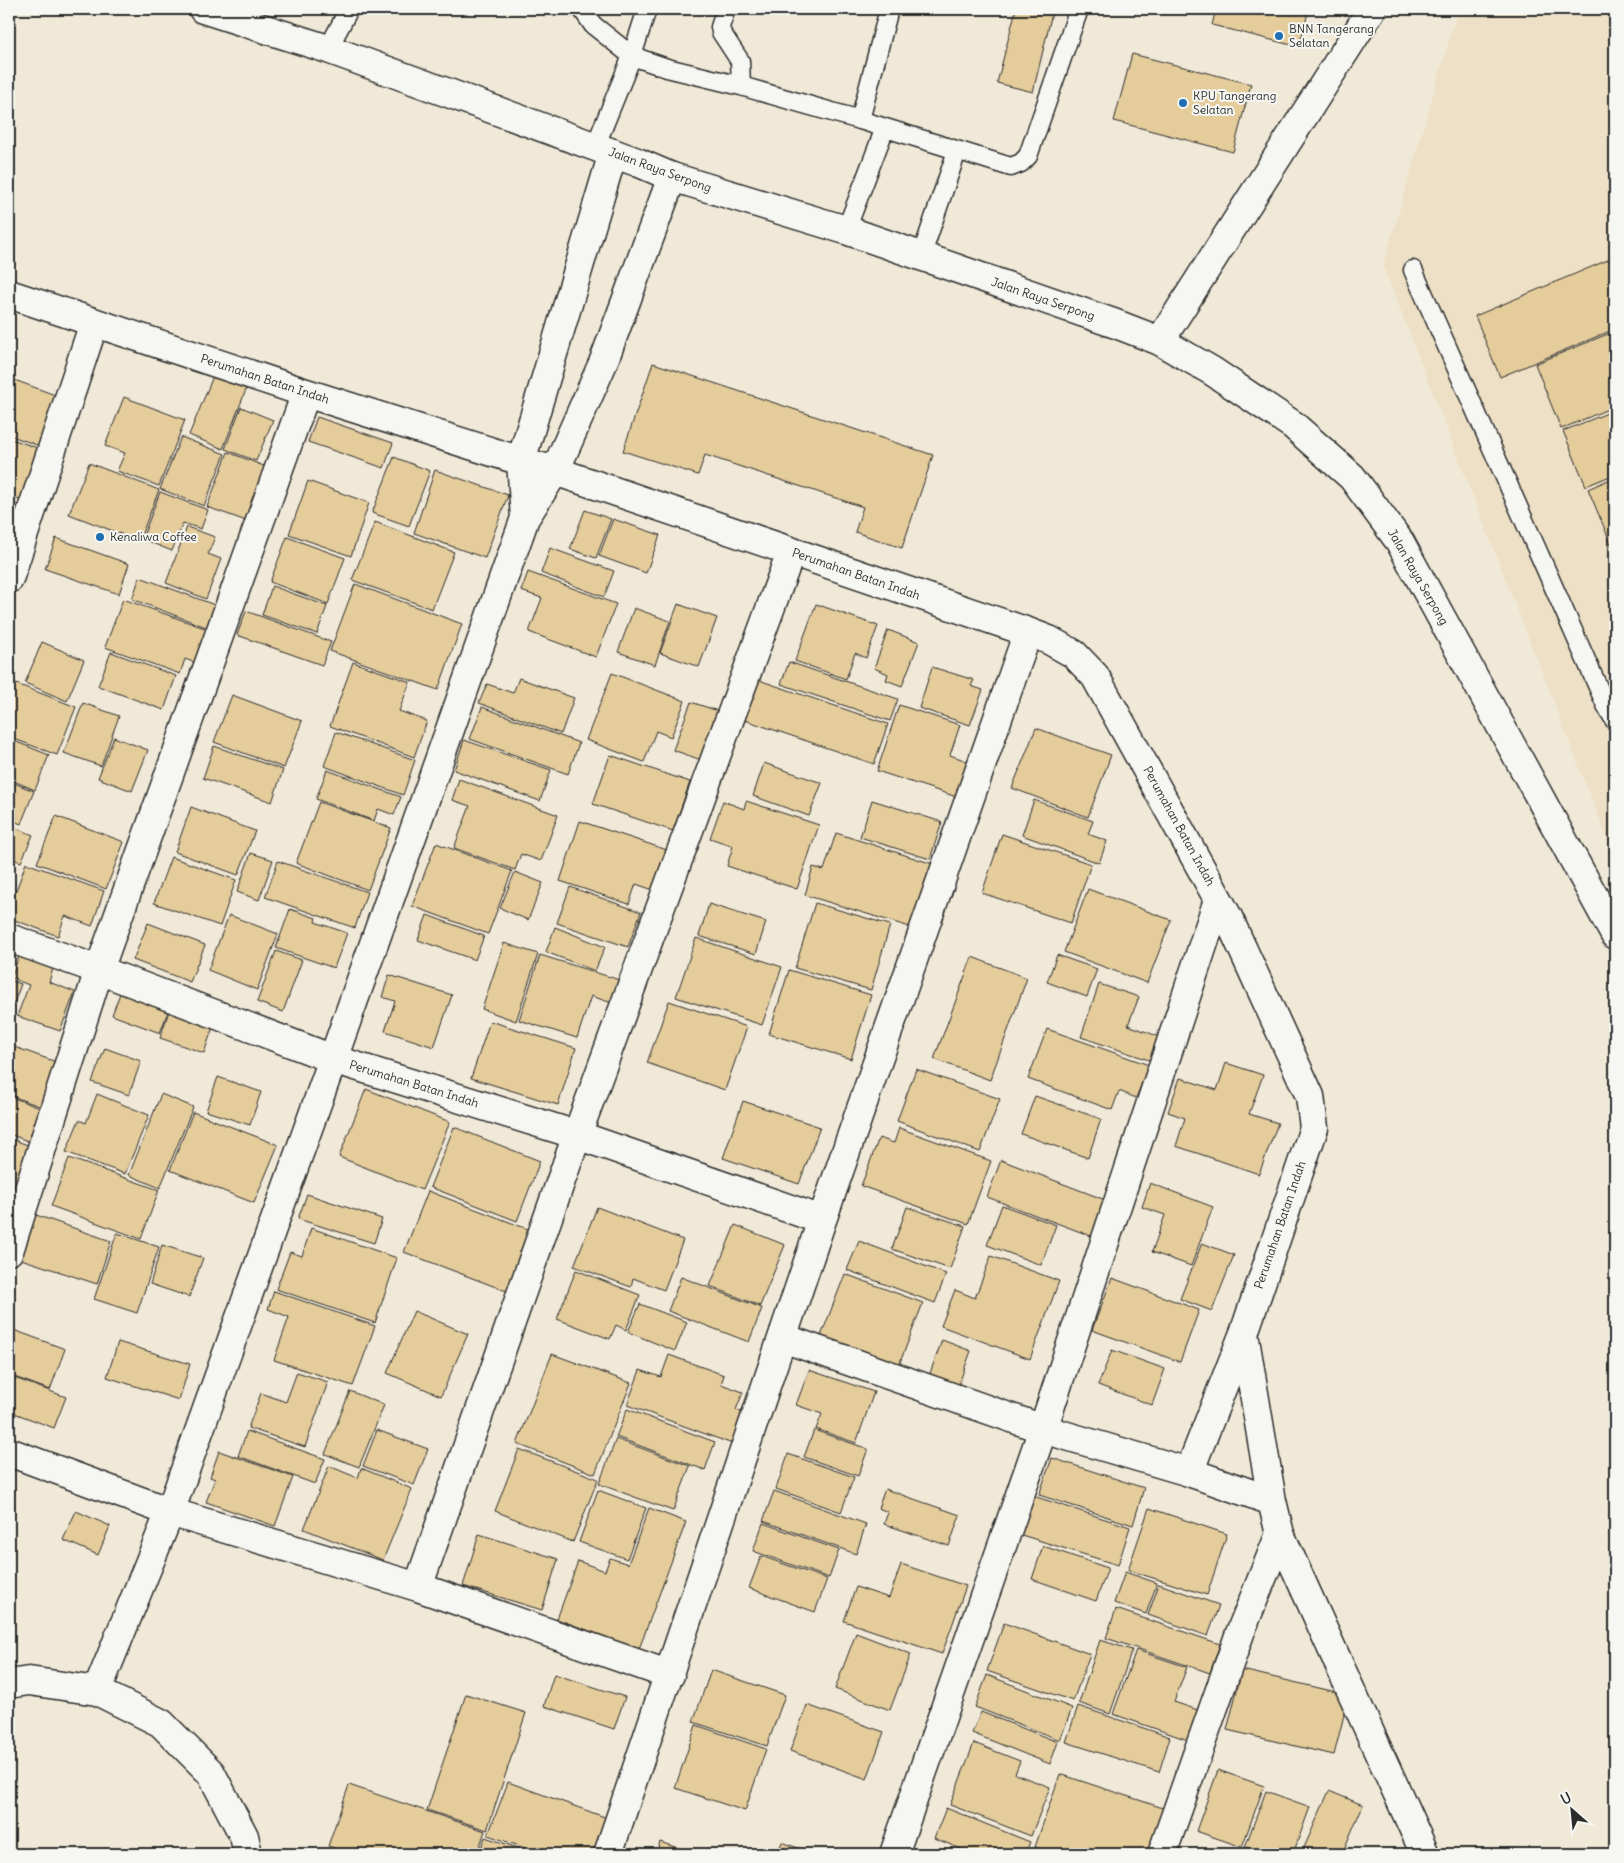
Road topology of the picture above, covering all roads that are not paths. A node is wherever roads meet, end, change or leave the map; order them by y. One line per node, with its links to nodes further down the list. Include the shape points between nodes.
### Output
1 (203, 9): 9 (street, Jalan Raya Serpong)
2 (349, 9): 9 (lane)
3 (582, 9): 10 (lane, via 593,25)
4 (646, 9): 10 (lane)
5 (726, 9): 11 (lane, via 721,32 740,61)
6 (890, 9): 12 (lane)
7 (1080, 9): 15 (lane, via 1028,156 1011,167)
8 (1372, 9): 22 (street)
9 (328, 49): 14 (street, Jalan Raya Serpong)
10 (632, 56): 11 (lane); 14 (lane)
11 (741, 86): 12 (lane)
12 (860, 120): 13 (lane)
13 (885, 128): 15 (lane); 17 (lane)
14 (604, 150): 16 (street, Jalan Raya Serpong); 24 (street)
15 (957, 152): 18 (lane)
16 (672, 177): 17 (street, Jalan Raya Serpong); 25 (street, via 603,363)
17 (846, 230): 18 (street, Jalan Raya Serpong)
18 (921, 257): 22 (street, Jalan Raya Serpong)
19 (1413, 270): 30 (lane)
20 (9, 294): 21 (street, Perumahan Batan Indah)
21 (94, 323): 23 (street, Perumahan Batan Indah); 28 (street)
22 (1160, 341): 32 (street, Jalan Raya Serpong, via 1293,425 1352,477 1400,542)
23 (306, 393): 24 (street, Perumahan Batan Indah); 34 (street)
24 (521, 462): 25 (street, Perumahan Batan Indah); 26 (street)
25 (555, 470): 26 (street); 27 (street, Perumahan Batan Indah)
26 (525, 518): 35 (street)
27 (790, 552): 29 (street, Perumahan Batan Indah); 36 (street)
28 (9, 579)
29 (1028, 632): 31 (street, Perumahan Batan Indah, via 1074,654 1095,676); 37 (street)
30 (1615, 721)
31 (1218, 900): 39 (street, Perumahan Batan Indah, via 1310,1096 1313,1110 1314,1128); 41 (street)
32 (1615, 935)
33 (9, 938): 34 (street, Perumahan Batan Indah)
34 (100, 970): 35 (street, Perumahan Batan Indah); 38 (street)
35 (334, 1059): 36 (street, Perumahan Batan Indah); 45 (street)
36 (577, 1135): 37 (street, Perumahan Batan Indah); 47 (street)
37 (822, 1220): 40 (street)
38 (9, 1251)
39 (1244, 1333): 43 (street); 44 (street, Perumahan Batan Indah)
40 (783, 1338): 41 (street); 48 (street)
41 (1043, 1428): 43 (street); 53 (street)
42 (9, 1452): 45 (street)
43 (1189, 1472): 44 (street)
44 (1272, 1501): 46 (street, Perumahan Batan Indah)
45 (170, 1512): 47 (street); 50 (street)
46 (1280, 1534): 54 (street, via 1240,1633); 55 (street, Perumahan Batan Indah)
47 (418, 1587): 48 (street)
48 (670, 1675): 52 (street)
49 (9, 1684): 50 (street, via 29,1681)
50 (97, 1691): 51 (street, via 161,1723 211,1773 244,1836)
51 (248, 1854)
52 (608, 1854)
53 (894, 1854)
54 (1162, 1854)
55 (1425, 1854)

